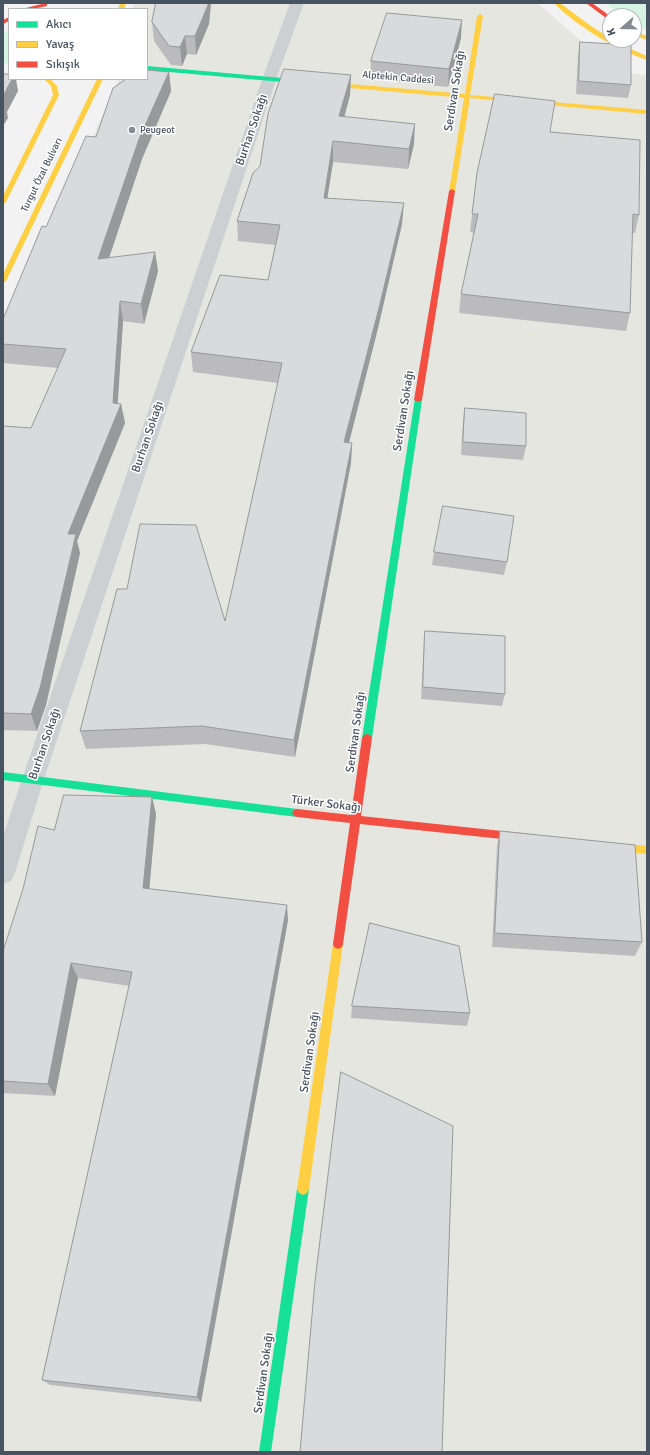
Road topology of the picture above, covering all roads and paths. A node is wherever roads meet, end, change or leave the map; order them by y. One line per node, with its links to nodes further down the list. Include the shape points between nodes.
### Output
1 (297, 3): 11 (street, Burhan Sokağı)
2 (557, 3): 9 (main road, via 588,29 614,45)
3 (589, 3): 7 (main road)
4 (48, 4): 5 (main road); 6 (main road)
5 (30, 8)
6 (38, 8)
7 (602, 13)
8 (480, 16): 14 (main road, Serdivan Sokağı)
9 (647, 58)
10 (148, 68): 11 (main road, Alptekin Caddesi)
11 (270, 77): 14 (main road, Alptekin Caddesi); 19 (street, Burhan Sokağı)
12 (48, 80): 16 (main road, Turgut Özal Bulvarı, via 56,88 56,95)
13 (100, 80): 17 (main road, Turgut Özal Bulvarı)
14 (466, 96): 15 (main road, Alptekin Caddesi); 20 (main road, Serdivan Sokağı, via 399,517)
15 (647, 112)
16 (3, 202)
17 (3, 282)
18 (3, 776): 19 (main road, Türker Sokağı)
19 (33, 779): 20 (main road, Türker Sokağı); 24 (street, Burhan Sokağı)
20 (356, 820): 21 (main road, Türker Sokağı); 25 (main road, Serdivan Sokağı)
21 (537, 839)
22 (600, 846): 23 (main road)
23 (647, 850)
24 (3, 873)
25 (265, 1452)

